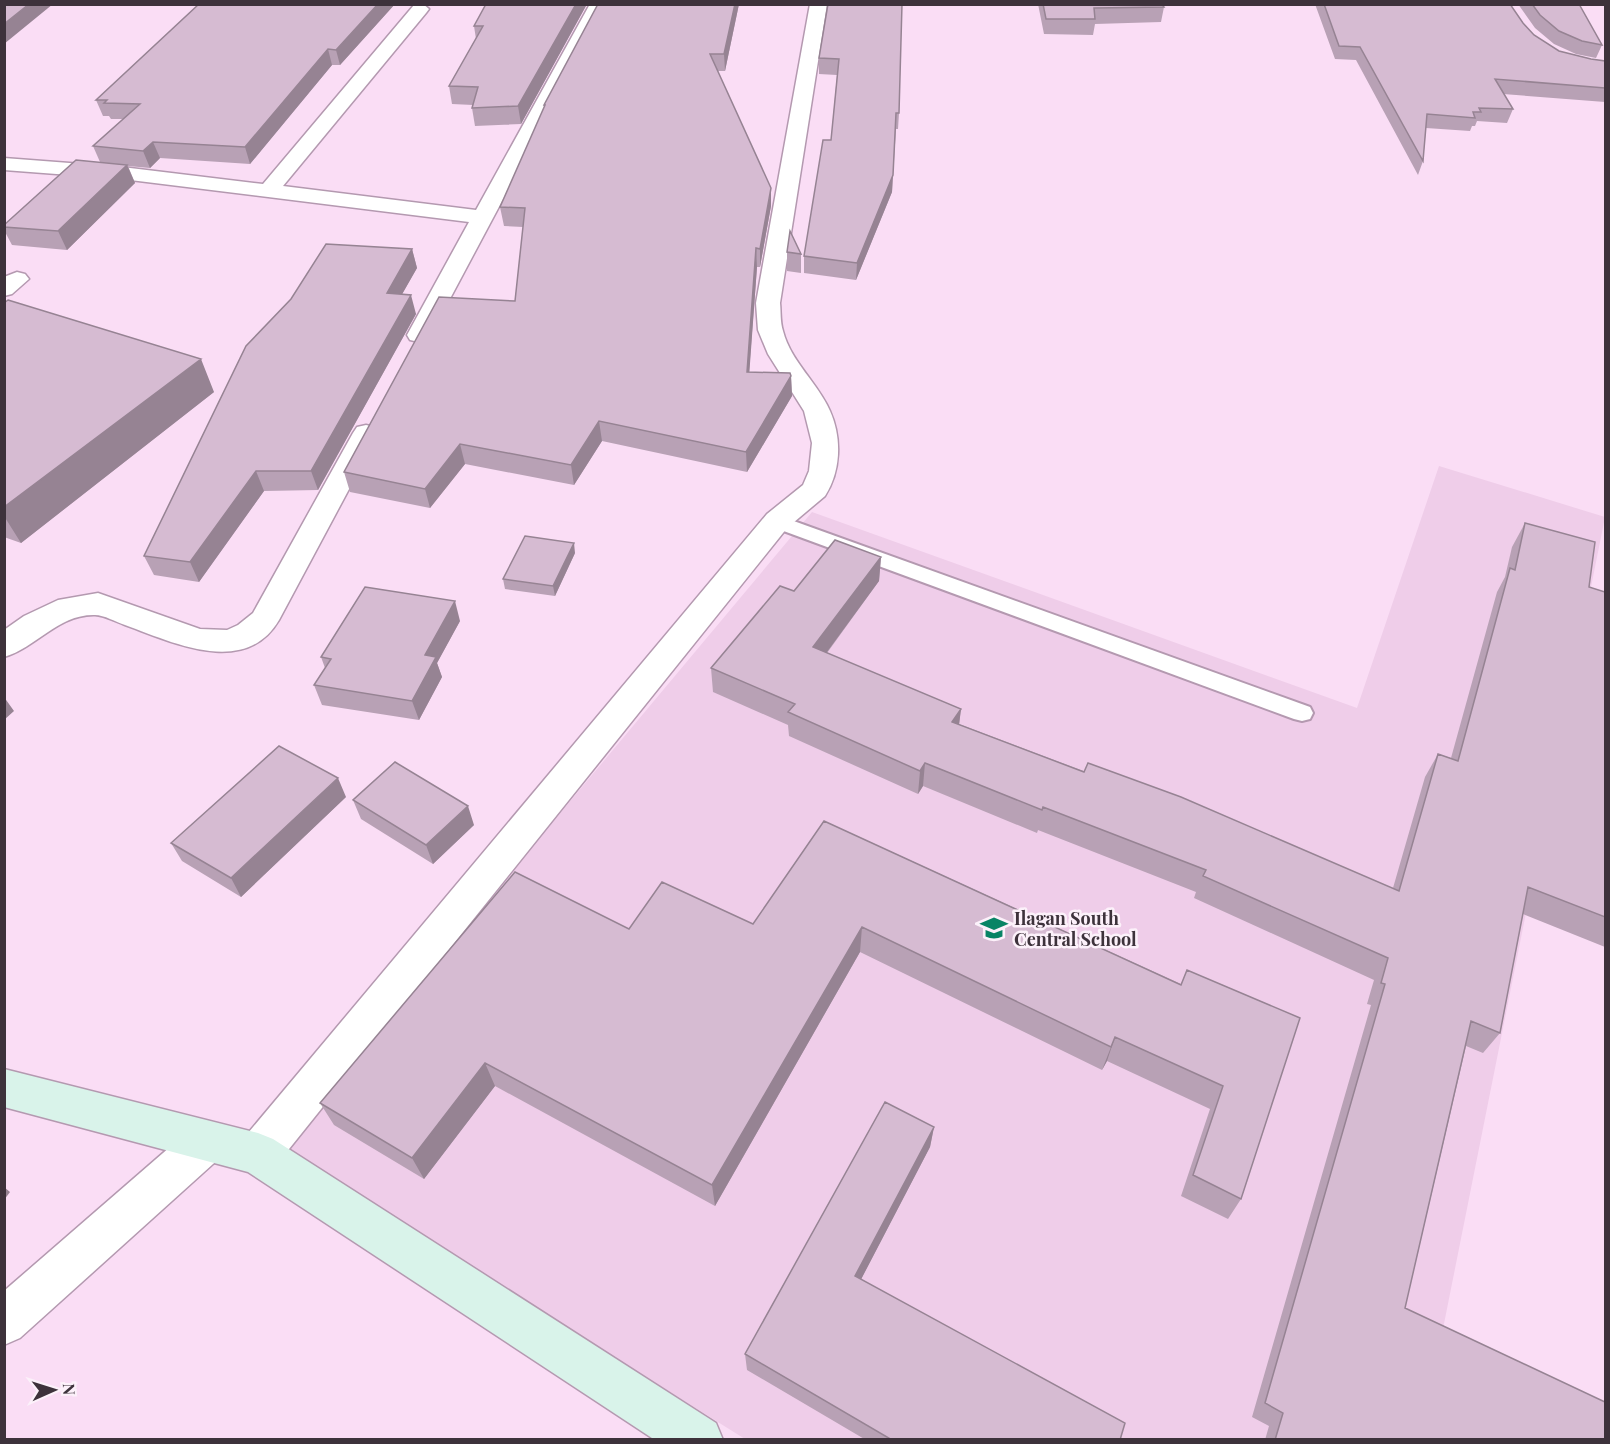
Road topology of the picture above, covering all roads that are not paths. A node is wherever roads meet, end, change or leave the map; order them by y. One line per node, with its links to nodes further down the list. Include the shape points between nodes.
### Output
1 (599, 4): 6 (street)
2 (819, 4): 9 (street, via 768,303 770,330 780,354 817,411 825,443 823,471 815,490)
3 (420, 9): 5 (street)
4 (4, 164): 5 (street)
5 (269, 190): 6 (street)
6 (483, 217): 7 (street)
7 (410, 352)
8 (376, 414): 10 (street, via 264,620 249,633 230,640 198,640 98,604 69,608 35,624)
9 (777, 521): 11 (lane); 14 (street)
10 (4, 646)
11 (1302, 713)
12 (4, 1088): 13 (street)
13 (208, 1141): 14 (street); 15 (street)
14 (258, 1154): 16 (street)
15 (4, 1322)
16 (699, 1440)

